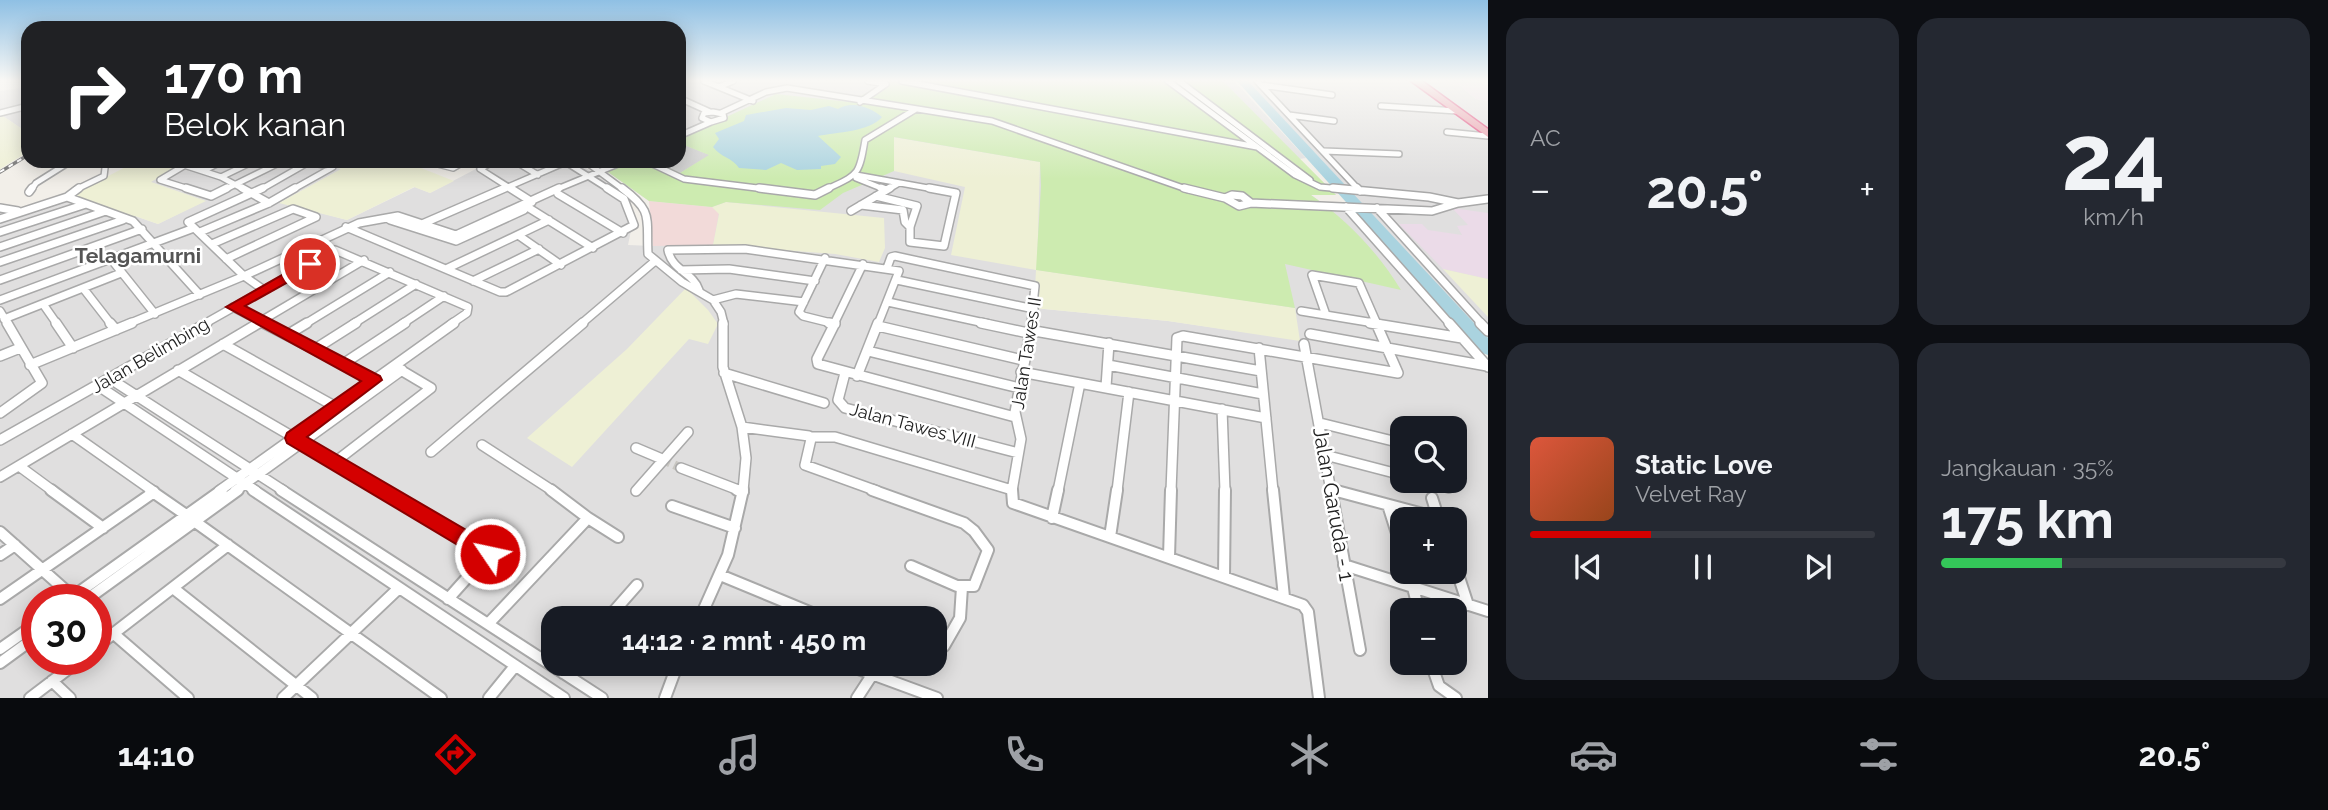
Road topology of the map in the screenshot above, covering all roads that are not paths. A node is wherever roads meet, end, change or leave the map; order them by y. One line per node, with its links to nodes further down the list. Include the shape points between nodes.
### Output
1 (702, 114): 13 (street)
2 (726, 114): 11 (street)
3 (908, 114): 41 (street, via 865,140 861,167)
4 (937, 114): 61 (street, via 986,121 1181,192 1226,200 1230,195)
5 (1077, 114): 19 (street)
6 (1212, 114): 19 (street)
7 (1223, 114): 44 (street)
8 (1287, 114): 12 (street)
9 (1460, 114): 18 (highway)
10 (1468, 114): 15 (highway)
11 (723, 115): 13 (street); 13 (street, via 722,120)
12 (1289, 116): 14 (street); 20 (street)
13 (707, 117): 16 (street)
14 (1334, 121)
15 (1488, 128)
16 (686, 130)
17 (1447, 132): 18 (street)
18 (1488, 135)
19 (1257, 147): 44 (street)
20 (1324, 151): 21 (street); 49 (street)
21 (1399, 154)
22 (60, 168): 50 (street)
23 (105, 168): 54 (street, via 104,176)
24 (179, 168): 46 (street, via 160,180 208,196)
25 (194, 168): 38 (street)
26 (209, 168): 38 (street)
27 (240, 168): 42 (street)
28 (270, 168): 46 (street)
29 (298, 168): 51 (street)
30 (333, 168): 56 (street)
31 (482, 168): 47 (street)
32 (526, 168): 40 (street)
33 (553, 168): 40 (street)
34 (575, 168): 43 (street)
35 (594, 168): 39 (street)
36 (610, 168): 39 (street)
37 (661, 168): 41 (street, via 684,179 811,195)
38 (203, 171): 42 (street)
39 (599, 172): 43 (street); 88 (street, via 642,203 646,243)
40 (538, 175): 47 (street)
41 (854, 176): 45 (street); 48 (street)
42 (221, 177): 46 (street)
43 (589, 177): 52 (street); 59 (street); 77 (street, via 626,201 634,225)
44 (1311, 182): 49 (street)
45 (899, 183): 48 (street); 72 (street, via 957,195 944,246 911,243)
46 (238, 185): 51 (street)
47 (509, 187): 59 (street); 71 (street)
48 (886, 190): 53 (street)
49 (1356, 191): 57 (street)
50 (30, 192)
51 (253, 194): 56 (street); 75 (street, via 193,218 188,222)
52 (558, 194): 59 (street); 77 (street)
53 (876, 196): 60 (street); 72 (street, via 917,206)
54 (67, 197): 58 (street); 65 (street)
55 (1488, 201): 57 (street)
56 (269, 202): 75 (street)
57 (1458, 202): 62 (street, via 1432,211)
58 (86, 204): 66 (street); 76 (street)
59 (532, 204): 68 (street, via 456,241); 70 (street); 71 (street, via 456,235)
60 (861, 205): 64 (street); 72 (street, via 903,210)
61 (1346, 205): 62 (street); 128 (street)
62 (1374, 207): 124 (street)
63 (0, 208): 65 (street)
64 (851, 211)
65 (21, 212): 67 (street)
66 (104, 212): 69 (street); 81 (street)
67 (0, 219)
68 (382, 219): 71 (street, via 398,216); 74 (street)
69 (125, 220): 73 (street); 89 (street)
70 (549, 220): 78 (street); 82 (street)
71 (422, 224)
72 (910, 227)
73 (142, 229): 79 (street); 98 (street)
74 (345, 229): 93 (street); 97 (street)
75 (197, 230): 79 (street); 80 (street)
76 (0, 232)
77 (623, 233): 82 (street)
78 (518, 235): 83 (street); 93 (street)
79 (155, 243): 85 (street); 106 (street)
80 (212, 244): 86 (street); 86 (street, via 293,209 316,217)
81 (0, 247)
82 (593, 248): 91 (street)
83 (539, 249): 91 (street); 100 (street)
84 (825, 258): 90 (street); 94 (street, via 738,248 668,250 668,258); 101 (street)
85 (111, 259): 96 (street); 108 (street)
86 (226, 260): 97 (street)
87 (364, 260): 95 (street); 104 (street, Jalan Belimbing, via 337,250); 119 (street)
88 (656, 261): 105 (street); 181 (street)
89 (0, 262)
90 (863, 264): 92 (street); 121 (street)
91 (561, 265): 100 (street, via 502,293)
92 (887, 268): 99 (street, via 899,271); 114 (street, Jalan Tawes II, via 895,256 1032,285 1036,288)
93 (446, 269): 100 (street)
94 (681, 270): 101 (street, via 729,269); 105 (street)
95 (390, 272): 102 (street); 127 (street)
96 (121, 273): 103 (street); 116 (street)
97 (244, 276): 104 (street); 106 (street)
98 (0, 280)
99 (897, 280): 111 (street); 114 (street)
100 (473, 281)
101 (815, 281): 110 (street)
102 (416, 284): 107 (street); 136 (street)
103 (83, 288): 112 (street); 123 (street)
104 (264, 290): 113 (street, Jalan Belimbing)
105 (699, 290): 109 (street)
106 (201, 295): 116 (street)
107 (444, 296): 142 (street); 146 (street, via 468,307 467,313)
108 (0, 300)
109 (713, 300): 110 (street, via 736,293); 150 (street, via 723,318)
110 (804, 302): 121 (street, via 800,315)
111 (888, 302): 122 (street); 125 (street)
112 (43, 304): 117 (street); 133 (street)
113 (233, 307): 119 (street); 154 (street, Jalan Belimbing)
114 (1034, 309): 125 (street, Jalan Tawes II)
115 (1301, 311): 118 (street)
116 (155, 314): 123 (street)
117 (2, 315): 132 (street)
118 (1326, 315): 120 (street); 120 (street, via 1313,275 1359,283)
119 (261, 321): 127 (street); 130 (street)
120 (1377, 323): 128 (street); 135 (street)
121 (835, 324): 151 (street, via 817,362)
122 (878, 326): 137 (street); 141 (street)
123 (116, 330): 133 (street)
124 (1488, 331)
125 (1029, 332): 129 (street); 141 (street, Jalan Tawes II)
126 (1310, 334): 135 (street)
127 (287, 335): 136 (street)
128 (1462, 338): 145 (street)
129 (1109, 343): 138 (street); 144 (street)
130 (223, 344): 147 (street); 166 (street)
131 (1304, 344): 140 (street, Jalan Garuda - 1)
132 (20, 348): 139 (street); 143 (street)
133 (72, 348): 143 (street)
134 (1259, 348): 138 (street, via 1179,336); 140 (street); 148 (street)
135 (1389, 348): 140 (street, via 1398,373); 145 (street)
136 (315, 349): 142 (street)
137 (868, 351): 152 (street); 159 (street)
138 (1177, 355): 148 (street); 153 (street)
139 (0, 356)
140 (1307, 358): 171 (street, Jalan Garuda - 1)
141 (1023, 360): 149 (street, Jalan Tawes II)
142 (343, 364): 155 (street)
143 (30, 365): 168 (street, via 41,385)
144 (1108, 365): 153 (street); 158 (street)
145 (1488, 367)
146 (398, 368): 155 (street); 177 (street); 185 (street, via 431,388)
147 (178, 370): 162 (street); 177 (street)
148 (1261, 371): 161 (street)
149 (1021, 372): 156 (street); 159 (street, Jalan Tawes II)
150 (724, 373): 165 (street); 172 (street)
151 (845, 373): 152 (street); 182 (street, Jalan Tawes VIII, via 838,400 845,408)
152 (857, 376): 169 (street)
153 (1176, 377): 161 (street); 163 (street)
154 (109, 378): 157 (street, Jalan Belimbing); 162 (street)
155 (374, 380): 166 (street)
156 (1080, 383): 158 (street); 205 (street)
157 (97, 385): 164 (street); 176 (street, Jalan Belimbing)
158 (1106, 387): 160 (street)
159 (1019, 388): 169 (street, Jalan Tawes II)
160 (1129, 392): 163 (street); 210 (street)
161 (1264, 394): 170 (street)
162 (136, 396): 164 (street); 188 (street)
163 (1175, 400): 167 (street); 214 (street)
164 (124, 403): 174 (street); 191 (street)
165 (824, 403)
166 (336, 407): 177 (street)
167 (1222, 409): 170 (street); 219 (street)
168 (0, 413)
169 (1015, 417): 182 (street, Jalan Tawes II, via 1021,435)
170 (1266, 418): 230 (street)
171 (1320, 423): 178 (street); 183 (street, Jalan Garuda - 1)
172 (742, 427): 175 (street); 196 (street, via 747,458)
173 (688, 432): 184 (street)
174 (72, 433): 186 (street); 195 (street)
175 (810, 437): 193 (street, via 835,437); 227 (street, via 807,466 954,518 974,531 988,554 974,586)
176 (0, 440)
177 (298, 440): 185 (street); 188 (street)
178 (1390, 440)
179 (482, 445): 204 (street)
180 (636, 448): 184 (street)
181 (431, 452)
182 (1018, 453): 193 (street, Jalan Tawes II)
183 (1325, 455): 189 (street); 192 (street, Jalan Garuda - 1)
184 (662, 460): 194 (street)
185 (335, 462): 233 (street, via 490,552)
186 (19, 466): 190 (street); 206 (street)
187 (681, 468): 196 (street)
188 (253, 472): 191 (street); 233 (street)
189 (1390, 472)
190 (0, 477)
191 (241, 482): 203 (street); 228 (street)
192 (1331, 489): 198 (street); 215 (street, Jalan Garuda - 1)
193 (1012, 490): 205 (street, via 1011,500 1017,507)
194 (636, 491)
195 (155, 492): 203 (street); 206 (street)
196 (743, 492): 207 (street)
197 (1432, 498): 201 (street)
198 (1388, 505): 200 (street); 202 (street)
199 (672, 506): 207 (street)
200 (1395, 507)
201 (1435, 507)
202 (1390, 511)
203 (190, 518): 212 (street); 221 (street); 222 (street)
204 (588, 518): 209 (street); 239 (street)
205 (1052, 518): 210 (street)
206 (103, 528): 217 (street)
207 (734, 528): 218 (street)
208 (0, 532): 211 (street)
209 (618, 537)
210 (1110, 537): 214 (street)
211 (15, 545): 213 (street); 217 (street)
212 (228, 545): 226 (street); 242 (street)
213 (0, 555)
214 (1169, 557): 219 (street)
215 (1345, 565): 229 (street); 246 (street, Jalan Garuda - 1)
216 (911, 566): 227 (street)
217 (43, 569): 220 (street); 232 (street)
218 (720, 575): 236 (street); 237 (street)
219 (1224, 577): 230 (street)
220 (57, 584)
221 (92, 584)
222 (106, 584)
223 (1413, 584): 229 (street)
224 (1461, 584): 234 (street)
225 (637, 585): 235 (street)
226 (173, 587): 241 (street); 257 (street)
227 (962, 587): 243 (street, via 960,617)
228 (399, 588): 242 (street); 249 (street)
229 (1414, 588): 231 (street); 234 (street)
230 (1284, 597): 270 (street, via 1308,612)
231 (1416, 598)
232 (0, 599)
233 (448, 599): 239 (street)
234 (1468, 605): 238 (street)
235 (619, 606)
236 (706, 606)
237 (795, 606)
238 (1488, 611)
239 (489, 622): 247 (street)
240 (21, 634): 245 (street)
241 (114, 634): 260 (street)
242 (351, 634): 257 (street); 263 (street)
243 (947, 635)
244 (21, 648): 248 (street)
245 (0, 649)
246 (1360, 650)
247 (541, 653)
248 (0, 663)
249 (515, 666): 264 (street); 265 (street)
250 (60, 675): 256 (street)
251 (1435, 675): 271 (street, via 1439,686)
252 (576, 676): 266 (street)
253 (672, 676): 267 (street)
254 (871, 676): 268 (street)
255 (875, 676): 269 (street)
256 (52, 681): 258 (street); 259 (street)
257 (296, 685): 261 (street); 262 (street)
258 (30, 698)
259 (70, 698)
260 (188, 698)
261 (283, 698)
262 (312, 698)
263 (441, 698)
264 (489, 698)
265 (564, 698)
266 (602, 698)
267 (665, 698)
268 (858, 698)
269 (937, 698)
270 (1319, 698)
271 (1456, 698)

